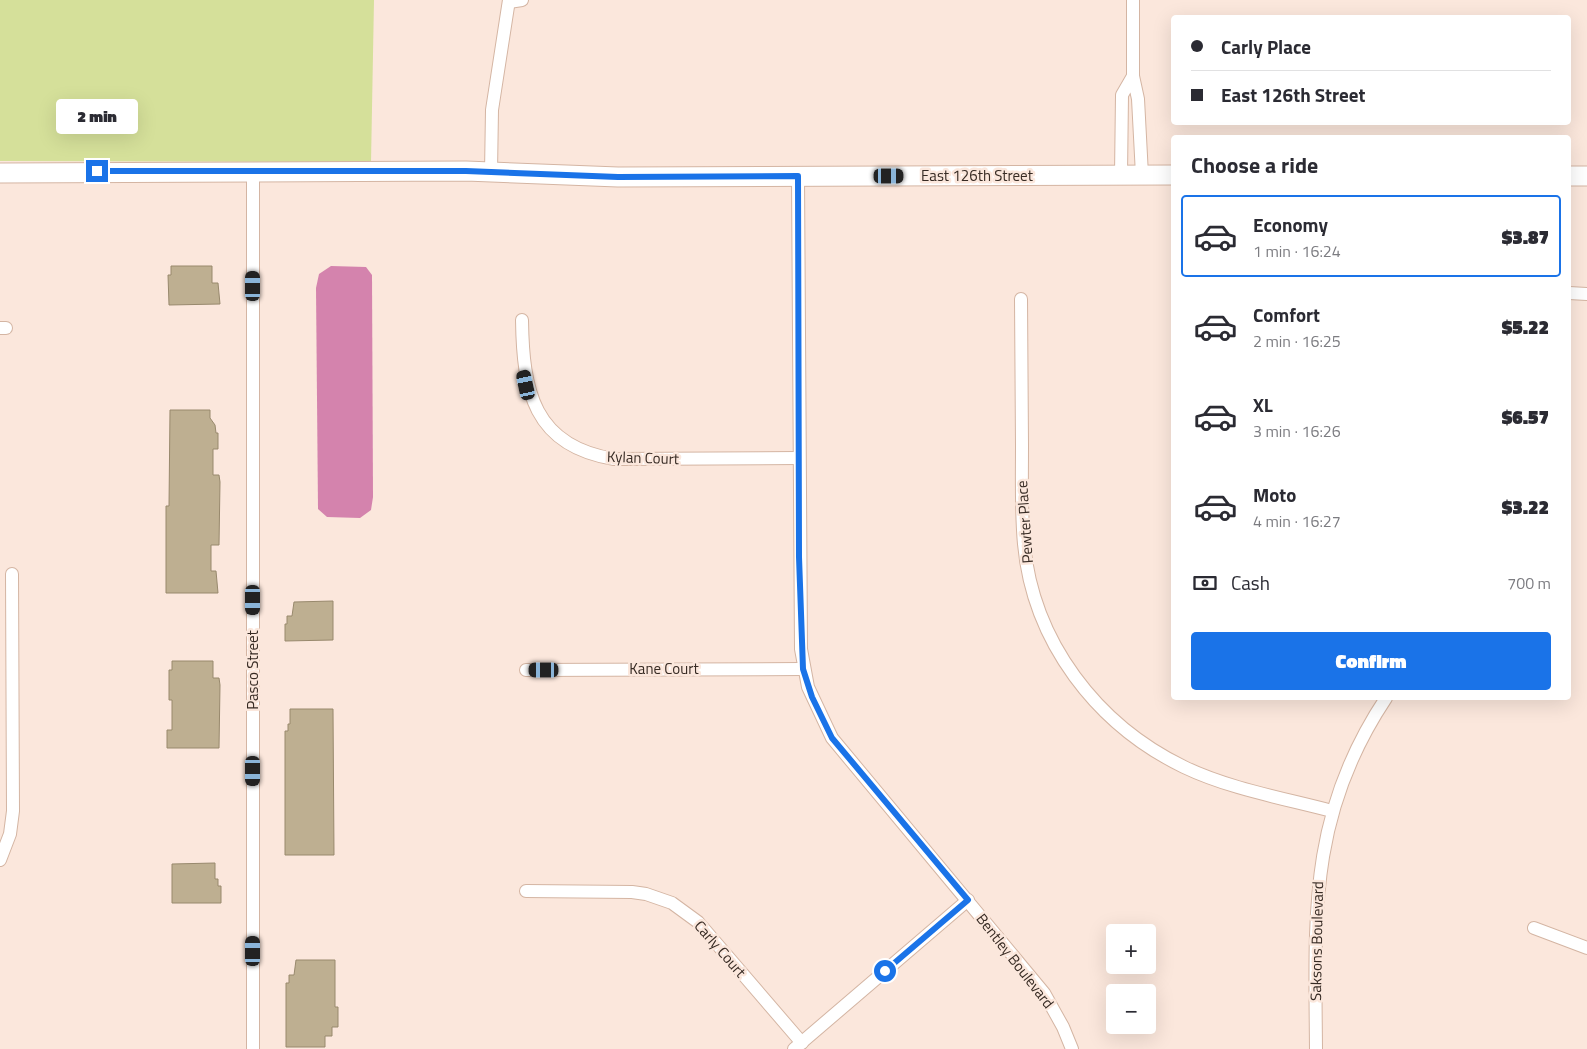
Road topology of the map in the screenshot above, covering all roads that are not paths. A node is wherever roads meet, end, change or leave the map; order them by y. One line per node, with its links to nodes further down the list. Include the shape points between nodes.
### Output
1 (522, 0): 3 (street)
2 (1133, 0): 4 (street)
3 (509, 1): 6 (street, via 492,110)
4 (1133, 76): 8 (street, via 1122,95); 9 (street, via 1138,99)
5 (253, 171): 6 (main road, East 126th Street); 7 (main road, East 126th Street); 30 (street, Pasco Street)
6 (491, 172): 11 (main road, East 126th Street, via 618,177)
7 (0, 173)
8 (1121, 175): 9 (main road, East 126th Street); 11 (main road, East 126th Street)
9 (1142, 175): 10 (main road, East 126th Street)
10 (1171, 175)
11 (798, 176): 18 (street, Bentley Boulevard)
12 (1571, 176): 13 (main road)
13 (1587, 176)
14 (1571, 293): 15 (street)
15 (1587, 294)
16 (1021, 299): 23 (street, Pewter Place, via 1024,546 1036,602 1055,647 1094,702 1122,729 1156,752 1215,779)
17 (522, 320): 18 (street, Kylan Court, via 522,361 529,394 554,431 579,448 614,459)
18 (799, 458): 20 (street, Bentley Boulevard)
19 (12, 574): 24 (street, via 13,811 10,834)
20 (803, 669): 21 (street, Kane Court); 26 (street, Bentley Boulevard, via 812,697 832,738)
21 (526, 670)
22 (1385, 700): 23 (street, Saksons Boulevard, via 1349,764)
23 (1332, 812): 32 (street, Saksons Boulevard, via 1316,907)
24 (0, 860)
25 (526, 891): 29 (street, Carly Court, via 632,892 672,903 698,922)
26 (968, 900): 29 (street); 31 (street, Bentley Boulevard, via 1044,993)
27 (1534, 928): 28 (street)
28 (1587, 948)
29 (798, 1046)
30 (253, 1049)
31 (1072, 1049)
32 (1316, 1049)

